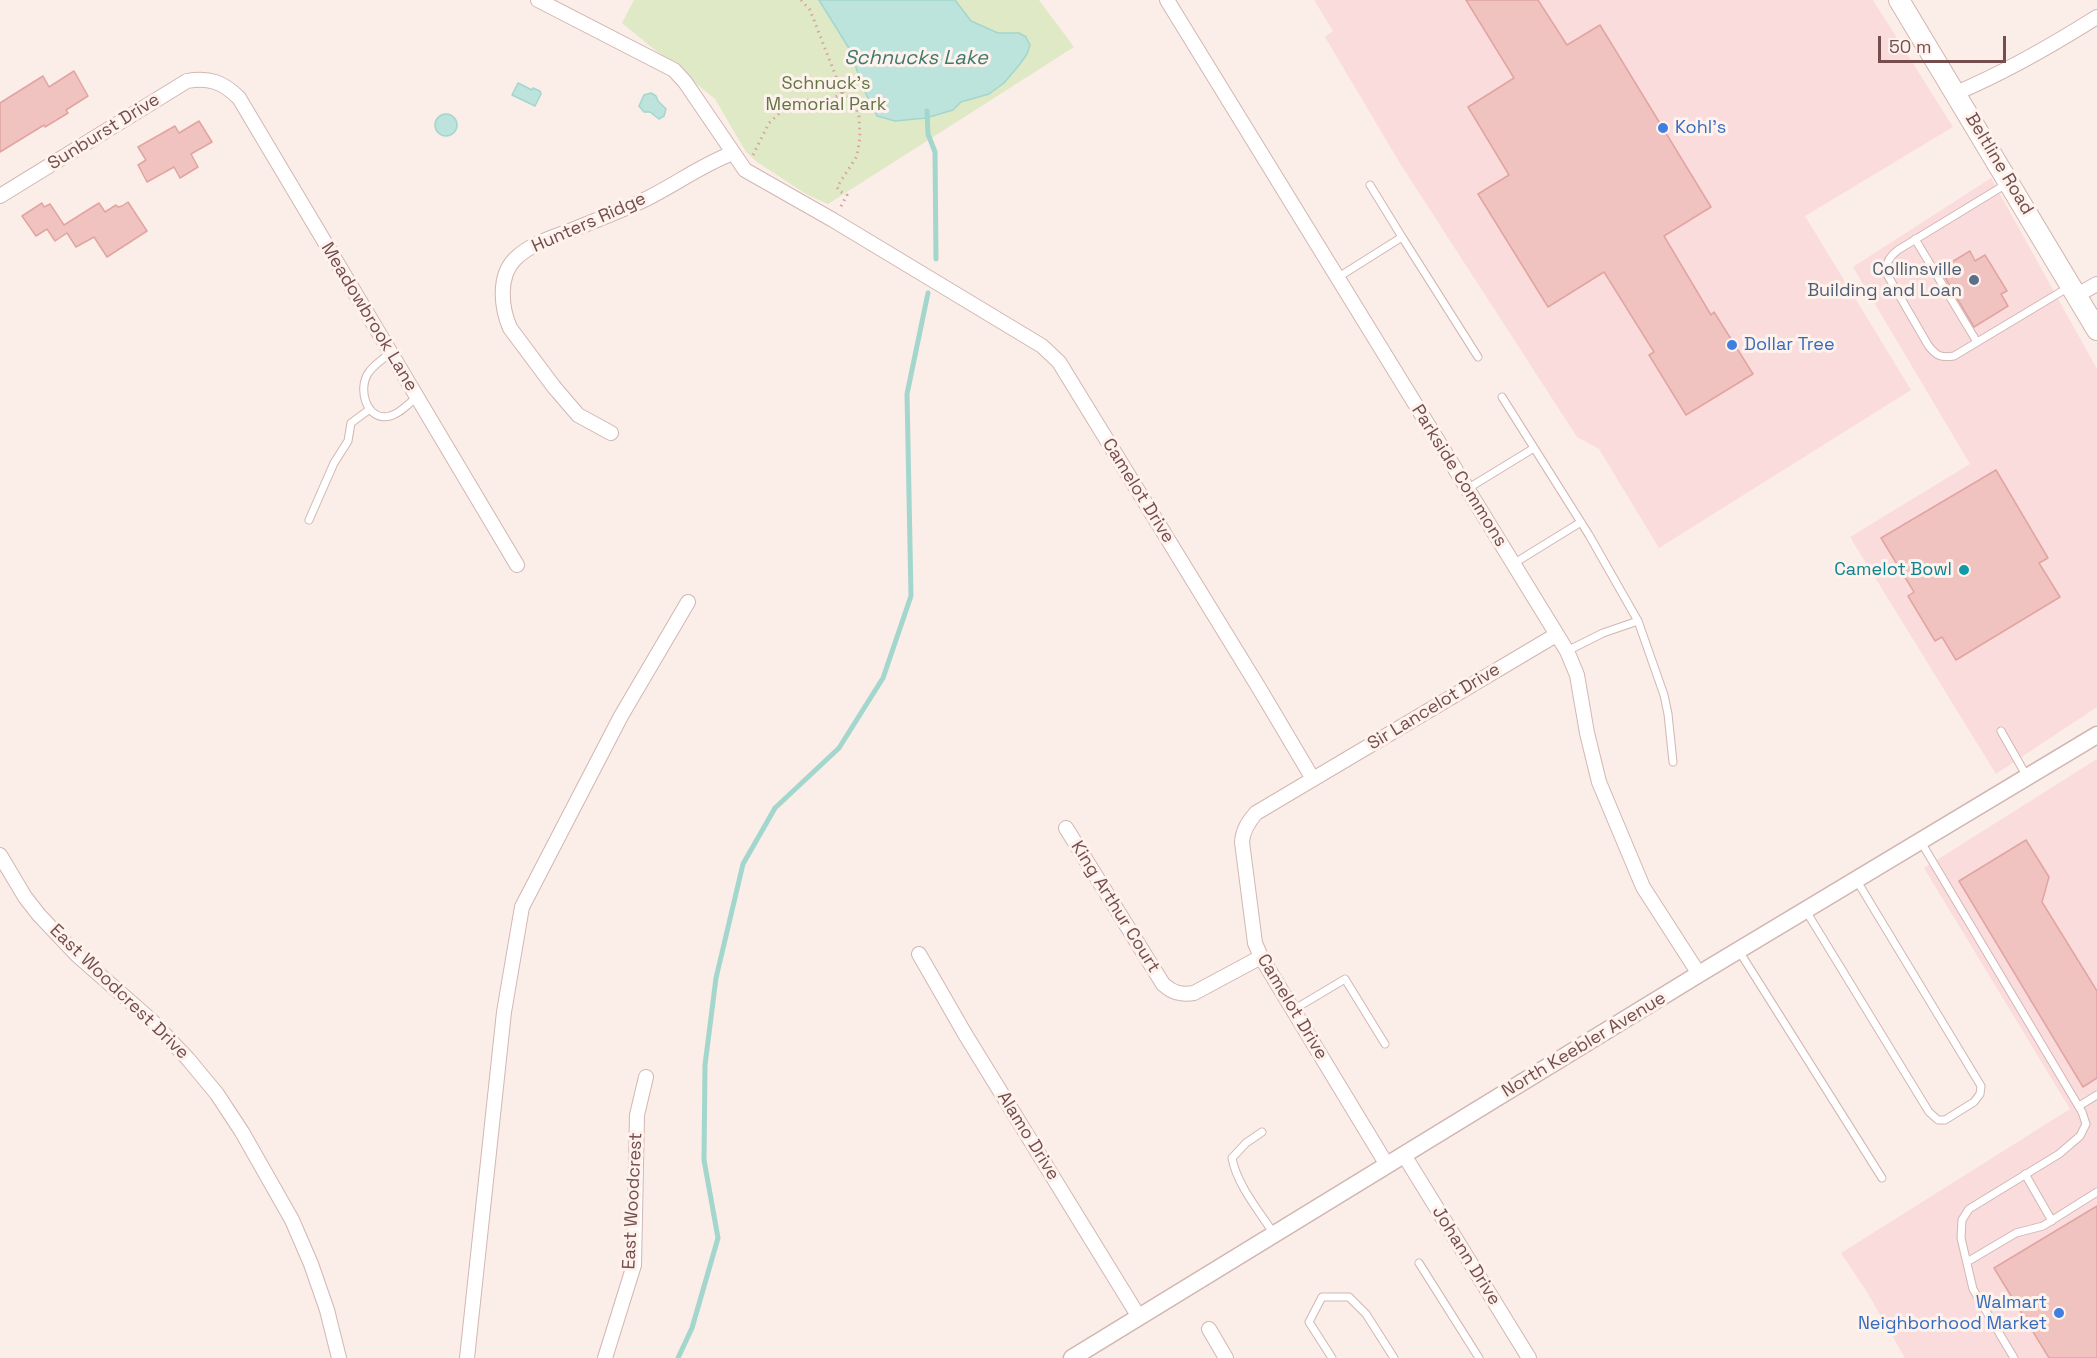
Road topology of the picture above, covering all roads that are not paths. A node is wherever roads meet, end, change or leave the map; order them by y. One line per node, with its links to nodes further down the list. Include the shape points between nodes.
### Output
1 (538, 0): 7 (street, Camelot Drive, via 674,70)
2 (1167, 0): 13 (street, Parkside Commons)
3 (1899, 0): 6 (main road, Beltline Road)
4 (2097, 17): 6 (street, via 1998,76)
5 (211, 80): 10 (street, Sunburst Drive, via 187,81); 18 (street, Meadowbrook Lane, via 229,88 238,98)
6 (1956, 93): 8 (main road, Beltline Road)
7 (733, 153): 23 (street, Hunters Ridge, via 715,159 646,199 548,239 527,250 509,268 502,300 510,328 578,415); 38 (street, Camelot Drive, via 745,170 1042,346 1059,362)
8 (2010, 182): 12 (lane); 15 (main road, Beltline Road)
9 (1370, 185): 11 (lane)
10 (0, 196)
11 (1402, 237): 13 (lane); 19 (lane)
12 (1916, 240): 17 (lane); 17 (lane, via 1890,256 1885,266 1928,345 1944,358)
13 (1337, 278): 25 (street, Parkside Commons)
14 (2097, 284): 15 (street)
15 (2074, 291): 16 (main road, Beltline Road); 17 (lane)
16 (2097, 330)
17 (1977, 342)
18 (390, 353): 20 (street, Meadowbrook Lane); 22 (lane, via 369,371 365,380 364,400)
19 (1478, 357)
20 (417, 397): 22 (lane, via 389,417 378,416); 28 (street, Meadowbrook Lane)
21 (1502, 397): 24 (lane)
22 (370, 409): 26 (lane, via 351,423 348,441)
23 (611, 433)
24 (1534, 448): 25 (lane); 27 (lane)
25 (1467, 489): 29 (street, Parkside Commons)
26 (309, 520)
27 (1581, 522): 29 (lane); 31 (lane)
28 (517, 564)
29 (1513, 564): 32 (street, Parkside Commons)
30 (688, 602): 66 (street, via 621,716 522,907 504,1012)
31 (1638, 621): 33 (lane); 36 (lane, via 1664,695)
32 (1556, 635): 33 (street, Parkside Commons); 38 (street, Sir Lancelot Drive)
33 (1567, 651): 47 (street, Parkside Commons, via 1577,675 1599,782 1643,887)
34 (2001, 731): 37 (lane)
35 (2097, 735): 37 (street, North Keebler Avenue)
36 (1673, 762)
37 (2028, 778): 40 (street, North Keebler Avenue)
38 (1313, 779): 46 (street, Camelot Drive, via 1256,813 1243,833 1255,943)
39 (1066, 828): 46 (street, King Arthur Court, via 1170,991 1194,993)
40 (1921, 842): 42 (street, North Keebler Avenue); 52 (lane)
41 (0, 855): 65 (street, East Woodcrest Drive, via 39,915 188,1059 242,1132 292,1220 311,1264)
42 (1857, 880): 43 (street, North Keebler Avenue); 43 (lane, via 1981,1086 1974,1102 1945,1120 1929,1113)
43 (1806, 911): 44 (street, North Keebler Avenue)
44 (1739, 951): 47 (street, North Keebler Avenue); 57 (lane)
45 (919, 954): 63 (street, Alamo Drive)
46 (1261, 957): 48 (street, Camelot Drive)
47 (1699, 974): 54 (street, North Keebler Avenue)
48 (1293, 1010): 49 (lane, via 1346,979); 55 (street, Camelot Drive)
49 (1385, 1044)
50 (646, 1077): 67 (street, East Woodcrest, via 637,1115 634,1265)
51 (2097, 1095): 52 (lane)
52 (2079, 1106): 56 (lane, via 2086,1124 2080,1136)
53 (1262, 1132): 60 (lane, via 1232,1158 1233,1167)
54 (1404, 1155): 55 (street, North Keebler Avenue); 73 (street, Johann Drive)
55 (1387, 1165): 60 (street, North Keebler Avenue)
56 (2025, 1174): 59 (lane); 62 (lane, via 1969,1209 1962,1220 1961,1238)
57 (1882, 1178)
58 (2097, 1192): 59 (lane)
59 (2052, 1221): 62 (lane, via 2016,1233)
60 (1274, 1234): 63 (street, North Keebler Avenue)
61 (1419, 1263): 72 (lane)
62 (1967, 1263): 74 (lane, via 1973,1289)
63 (1139, 1317): 68 (street, North Keebler Avenue)
64 (1209, 1329): 69 (street)
65 (339, 1358)
66 (467, 1358)
67 (605, 1358)
68 (1072, 1358)
69 (1226, 1358)
70 (1332, 1358): 71 (lane, via 1309,1322 1322,1298 1349,1297 1366,1314)
71 (1394, 1358)
72 (1479, 1358)
73 (1529, 1358)
74 (2014, 1358)

